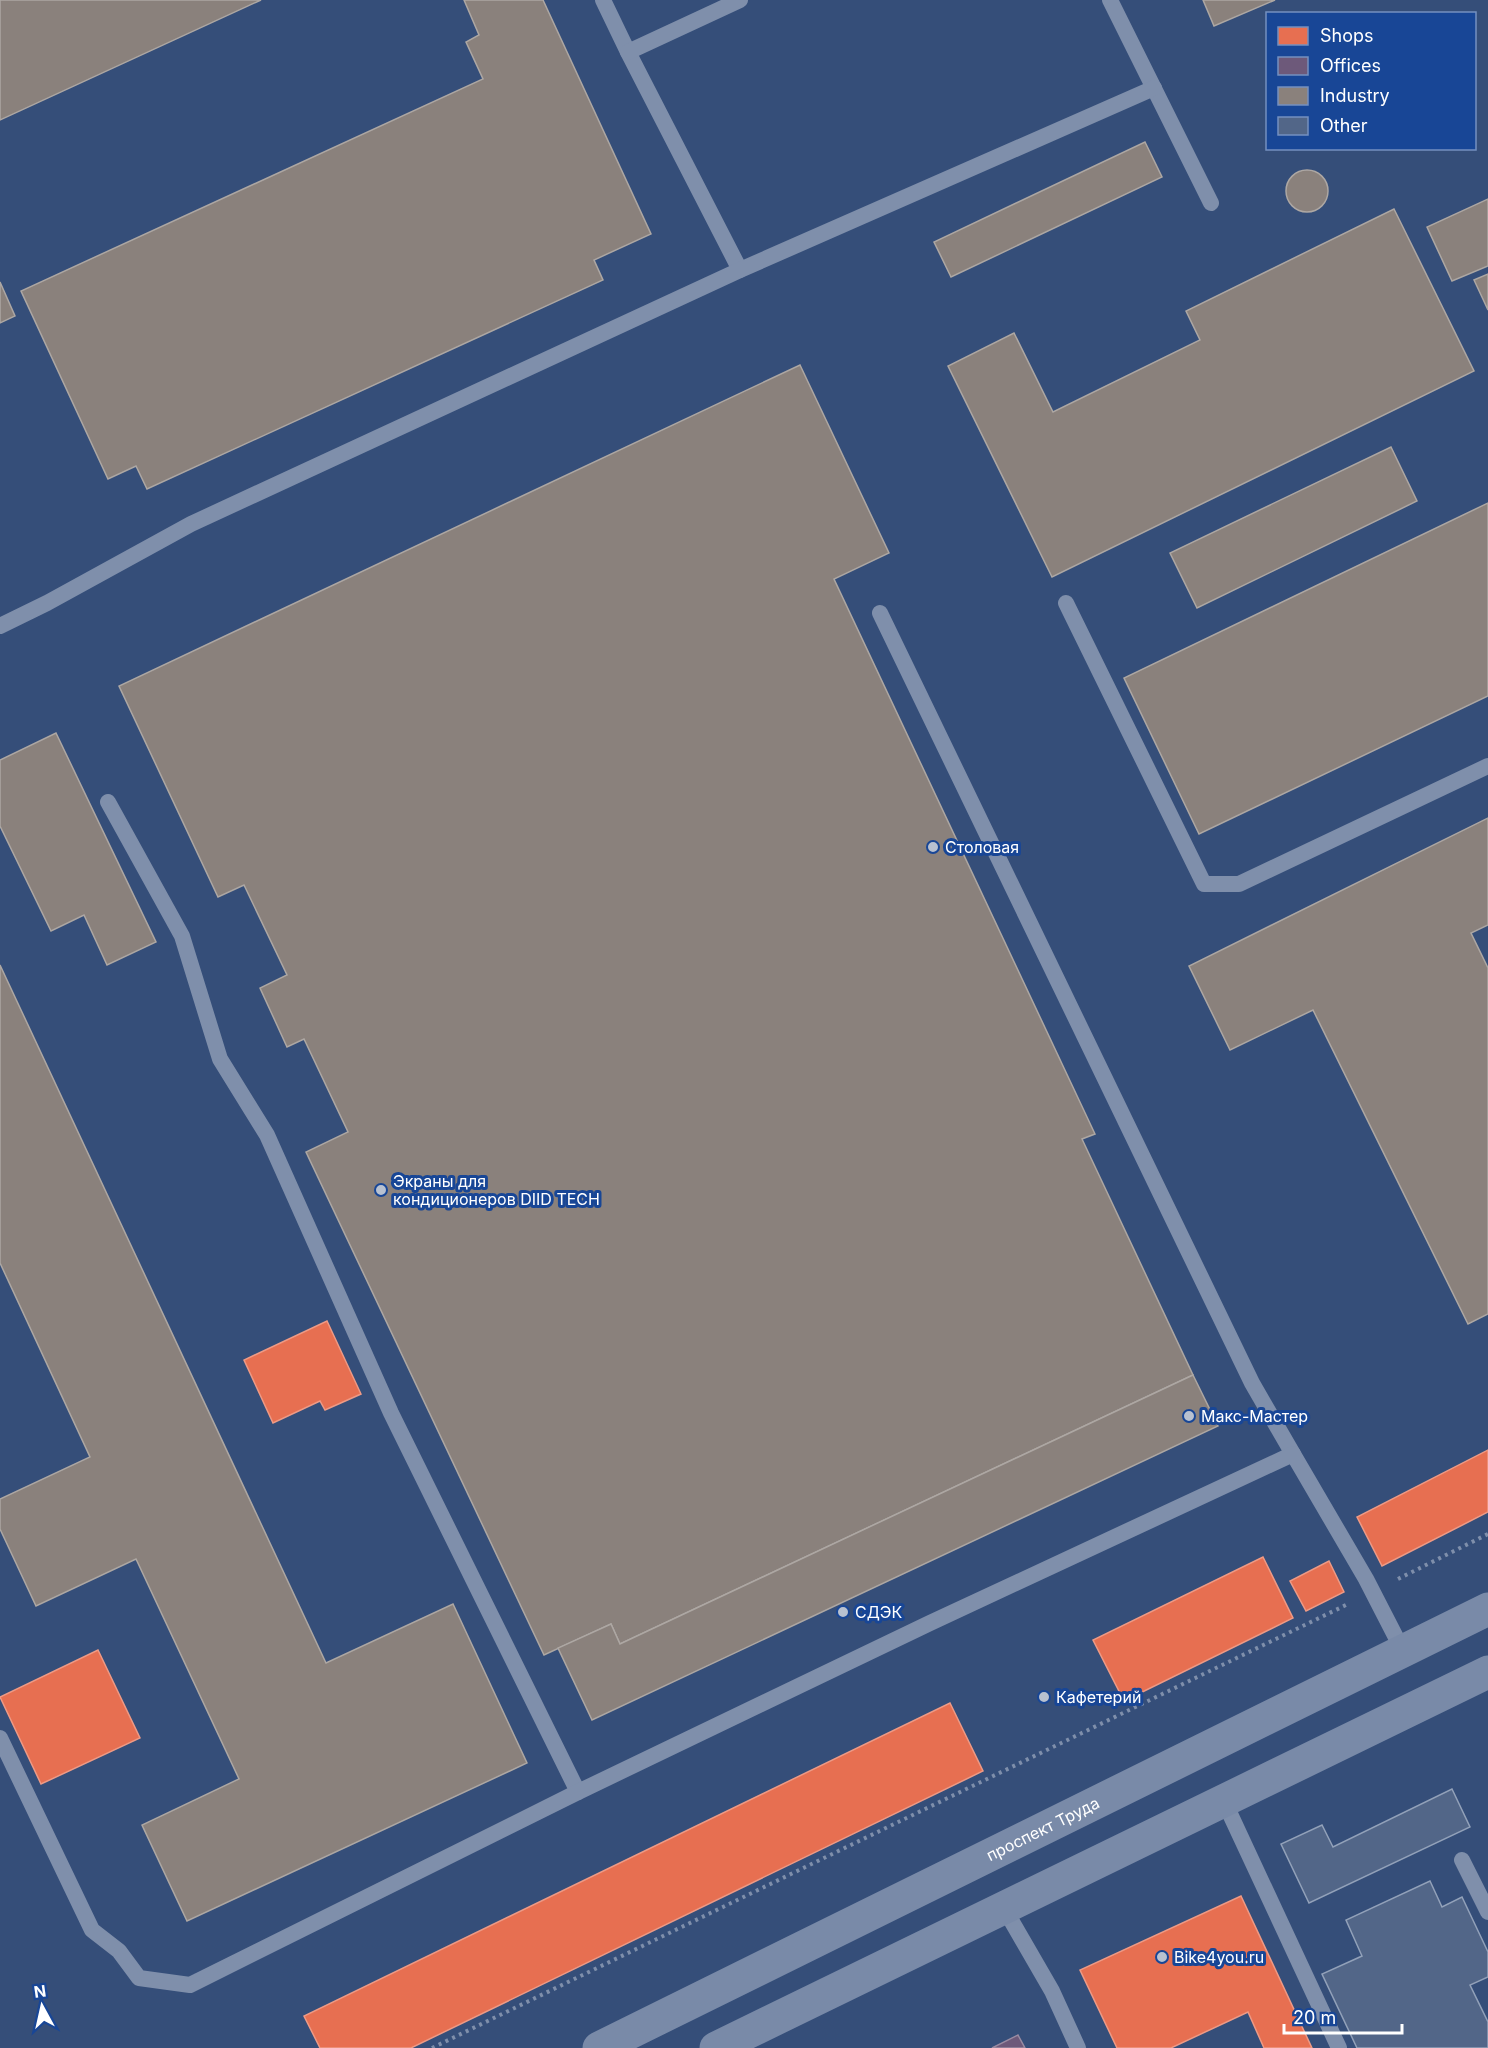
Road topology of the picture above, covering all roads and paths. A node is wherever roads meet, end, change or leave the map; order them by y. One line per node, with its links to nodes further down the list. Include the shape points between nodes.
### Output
1 (603, 0): 4 (lane)
2 (740, 0): 4 (lane)
3 (1110, 0): 5 (lane)
4 (628, 52): 7 (lane)
5 (1154, 88): 6 (lane); 7 (lane)
6 (1211, 203)
7 (740, 270): 10 (lane, via 191,524)
8 (1066, 603): 11 (lane, via 1204,884 1239,884)
9 (880, 613): 13 (lane, via 1247,1373)
10 (0, 626)
11 (1488, 766)
12 (108, 802): 20 (lane, via 182,936 220,1059 267,1136 391,1413)
13 (1293, 1455): 15 (lane); 20 (lane)
14 (1488, 1534): 15 (path)
15 (1372, 1592): 17 (lane); 25 (path)
16 (1488, 1610): 17 (main road, проспект Труда)
17 (1403, 1651): 26 (main road, проспект Труда)
18 (1488, 1672): 21 (main road)
19 (0, 1738): 20 (lane, via 92,1930 119,1951 139,1978 190,1985)
20 (578, 1792)
21 (1224, 1801): 23 (main road); 29 (lane)
22 (1461, 1860): 24 (lane)
23 (1004, 1908): 27 (main road); 28 (lane, via 1052,1990)
24 (1488, 1912)
25 (432, 2048)
26 (599, 2048)
27 (716, 2048)
28 (1078, 2048)
29 (1339, 2048)

